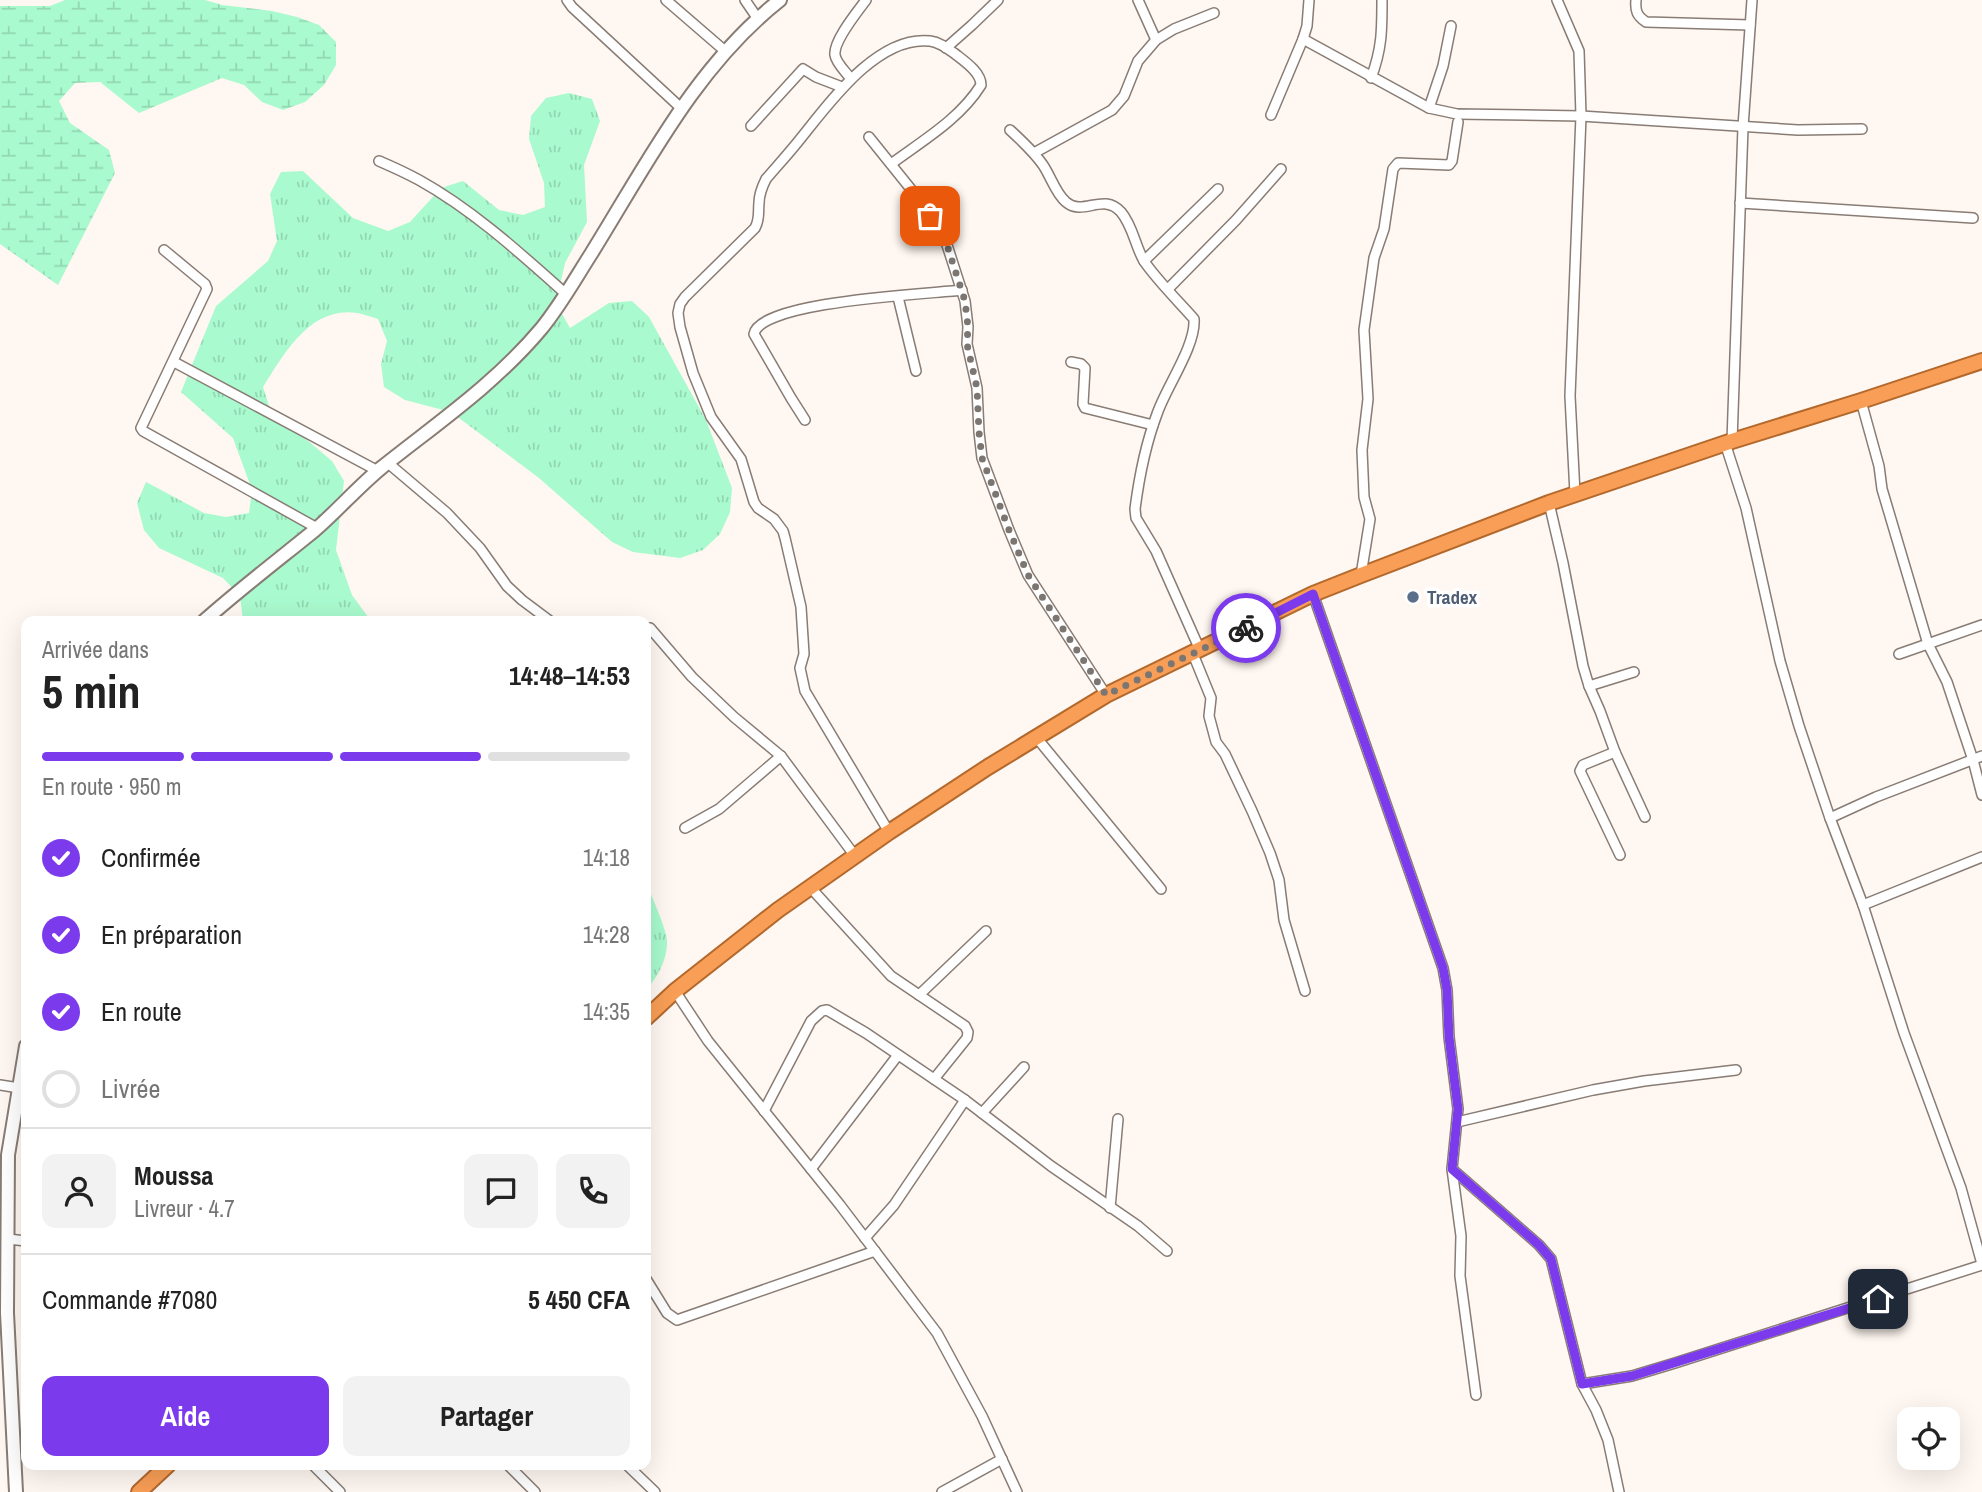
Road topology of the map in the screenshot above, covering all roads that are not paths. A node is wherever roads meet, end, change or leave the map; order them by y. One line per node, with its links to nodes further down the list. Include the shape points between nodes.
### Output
1 (567, 0): 24 (street)
2 (666, 0): 20 (street)
3 (745, 0): 14 (street)
4 (780, 0): 14 (main road)
5 (866, 0): 22 (street, via 834,53)
6 (997, 0): 19 (street)
7 (1138, 0): 18 (street)
8 (1309, 0): 17 (street)
9 (1382, 0): 21 (street, via 1380,55)
10 (1557, 0): 27 (street, via 1579,51)
11 (1636, 0): 15 (street, via 1638,16 1646,22)
12 (1752, 0): 15 (street)
13 (1214, 13): 18 (street)
14 (758, 19): 20 (main road)
15 (1750, 25): 30 (street)
16 (1451, 26): 25 (street)
17 (1303, 39): 21 (street); 26 (street)
18 (1156, 40): 34 (street, via 1138,61 1124,96 1112,110)
19 (946, 48): 22 (street, via 931,41 899,44); 36 (street, via 979,77 981,85 949,121)
20 (725, 51): 24 (main road)
21 (1371, 78): 25 (street)
22 (851, 79): 23 (street)
23 (842, 87): 29 (street, via 803,69); 79 (street, via 766,179 755,228 685,297 678,313 693,373 711,417 741,459 754,502 783,531 801,607 804,654 800,668 805,691)
24 (681, 108): 45 (main road)
25 (1429, 108): 27 (street, via 1457,114)
26 (1271, 115)
27 (1581, 116): 30 (street); 56 (street, via 1570,396)
28 (1458, 122): 59 (street, via 1450,165 1398,163 1393,169 1364,330 1368,400 1362,450 1370,519)
29 (751, 126)
30 (1743, 127): 31 (street); 39 (street)
31 (1862, 129)
32 (1010, 130): 34 (street)
33 (869, 137): 36 (street)
34 (1034, 153): 42 (street, via 1069,205 1102,203 1121,212)
35 (379, 161): 45 (street, via 455,203 511,244)
36 (891, 164): 44 (street, via 940,231)
37 (1281, 169): 43 (street)
38 (1218, 190): 42 (street)
39 (1740, 203): 40 (street); 54 (street)
40 (1973, 218)
41 (164, 250): 48 (street, via 207,289)
42 (1144, 261): 43 (street)
43 (1168, 289): 53 (street, via 1194,318 1195,327)
44 (962, 290): 46 (street); 70 (street, via 982,458 1028,575)
45 (566, 294): 55 (main road, via 508,365)
46 (898, 297): 50 (street); 52 (street, via 816,305 760,323 754,334)
47 (1982, 361): 51 (highway)
48 (174, 362): 55 (street); 58 (street, via 143,431)
49 (1071, 362): 53 (street, via 1085,368 1085,408)
50 (916, 371)
51 (1861, 401): 54 (highway); 65 (street)
52 (805, 420)
53 (1153, 425): 66 (street, via 1136,497 1136,518 1156,551)
54 (1729, 442): 56 (highway); 77 (street, via 1780,661)
55 (383, 467): 58 (main road); 62 (street, via 447,513 507,586)
56 (1575, 494): 57 (highway)
57 (1549, 503): 59 (highway); 69 (street)
58 (317, 528): 61 (main road)
59 (1361, 575): 60 (highway)
60 (1313, 594): 66 (highway); 102 (street, via 1443,968)
61 (211, 616)
62 (543, 616)
63 (1982, 625): 65 (street)
64 (651, 629): 73 (street, via 692,677)
65 (1928, 644): 67 (street); 74 (street)
66 (1196, 652): 70 (highway); 88 (street, via 1211,698 1209,716 1216,742 1279,880 1284,920)
67 (1899, 654)
68 (1634, 672): 69 (street)
69 (1589, 686): 72 (street)
70 (1106, 695): 71 (highway)
71 (1036, 737): 79 (highway); 84 (street)
72 (1615, 752): 76 (street); 80 (street, via 1583,765 1580,771)
73 (781, 757): 78 (street, via 719,809); 81 (street)
74 (1977, 758): 75 (street); 77 (street)
75 (1982, 795)
76 (1645, 817)
77 (1830, 818): 85 (street)
78 (685, 828)
79 (889, 832): 81 (highway)
80 (1620, 855)
81 (855, 856): 83 (highway)
82 (1982, 857): 85 (street)
83 (810, 887): 87 (highway); 89 (street, via 891,976)
84 (1161, 889)
85 (1863, 905): 112 (street, via 1961,1188)
86 (986, 931): 89 (street)
87 (675, 991): 90 (highway); 99 (street)
88 (1305, 991)
89 (919, 995): 95 (street, via 968,1032)
90 (651, 1013)
91 (898, 1055): 95 (street); 99 (street, via 822,1011 811,1021); 104 (street)
92 (1024, 1067): 100 (street)
93 (1736, 1070): 102 (street, via 1593,1090)
94 (21, 1076): 97 (main road)
95 (934, 1079): 98 (street)
96 (0, 1085): 97 (street)
97 (19, 1088): 103 (main road)
98 (964, 1100): 100 (street); 107 (street, via 894,1205)
99 (764, 1111): 104 (street)
100 (982, 1113): 106 (street)
101 (1118, 1119): 106 (street)
102 (1457, 1122): 105 (street)
103 (4, 1154): 108 (main road)
104 (811, 1169): 107 (street)
105 (1452, 1169): 114 (street, via 1551,1259); 115 (street)
106 (1110, 1208): 111 (street)
107 (865, 1238): 110 (street)
108 (8, 1239): 109 (street); 121 (main road)
109 (21, 1240)
110 (875, 1251): 113 (street, via 677,1320 667,1313); 116 (street, via 937,1333)
111 (1167, 1251)
112 (1982, 1264): 114 (street, via 1632,1376)
113 (651, 1287)
114 (1582, 1384): 128 (street, via 1608,1440)
115 (1476, 1395)
116 (1002, 1459): 126 (street); 127 (street)
117 (163, 1470): 122 (highway)
118 (318, 1470): 123 (street)
119 (513, 1470): 124 (street)
120 (632, 1470): 125 (street)
121 (16, 1492)
122 (139, 1492)
123 (340, 1492)
124 (535, 1492)
125 (655, 1492)
126 (942, 1492)
127 (1017, 1492)
128 (1619, 1492)

